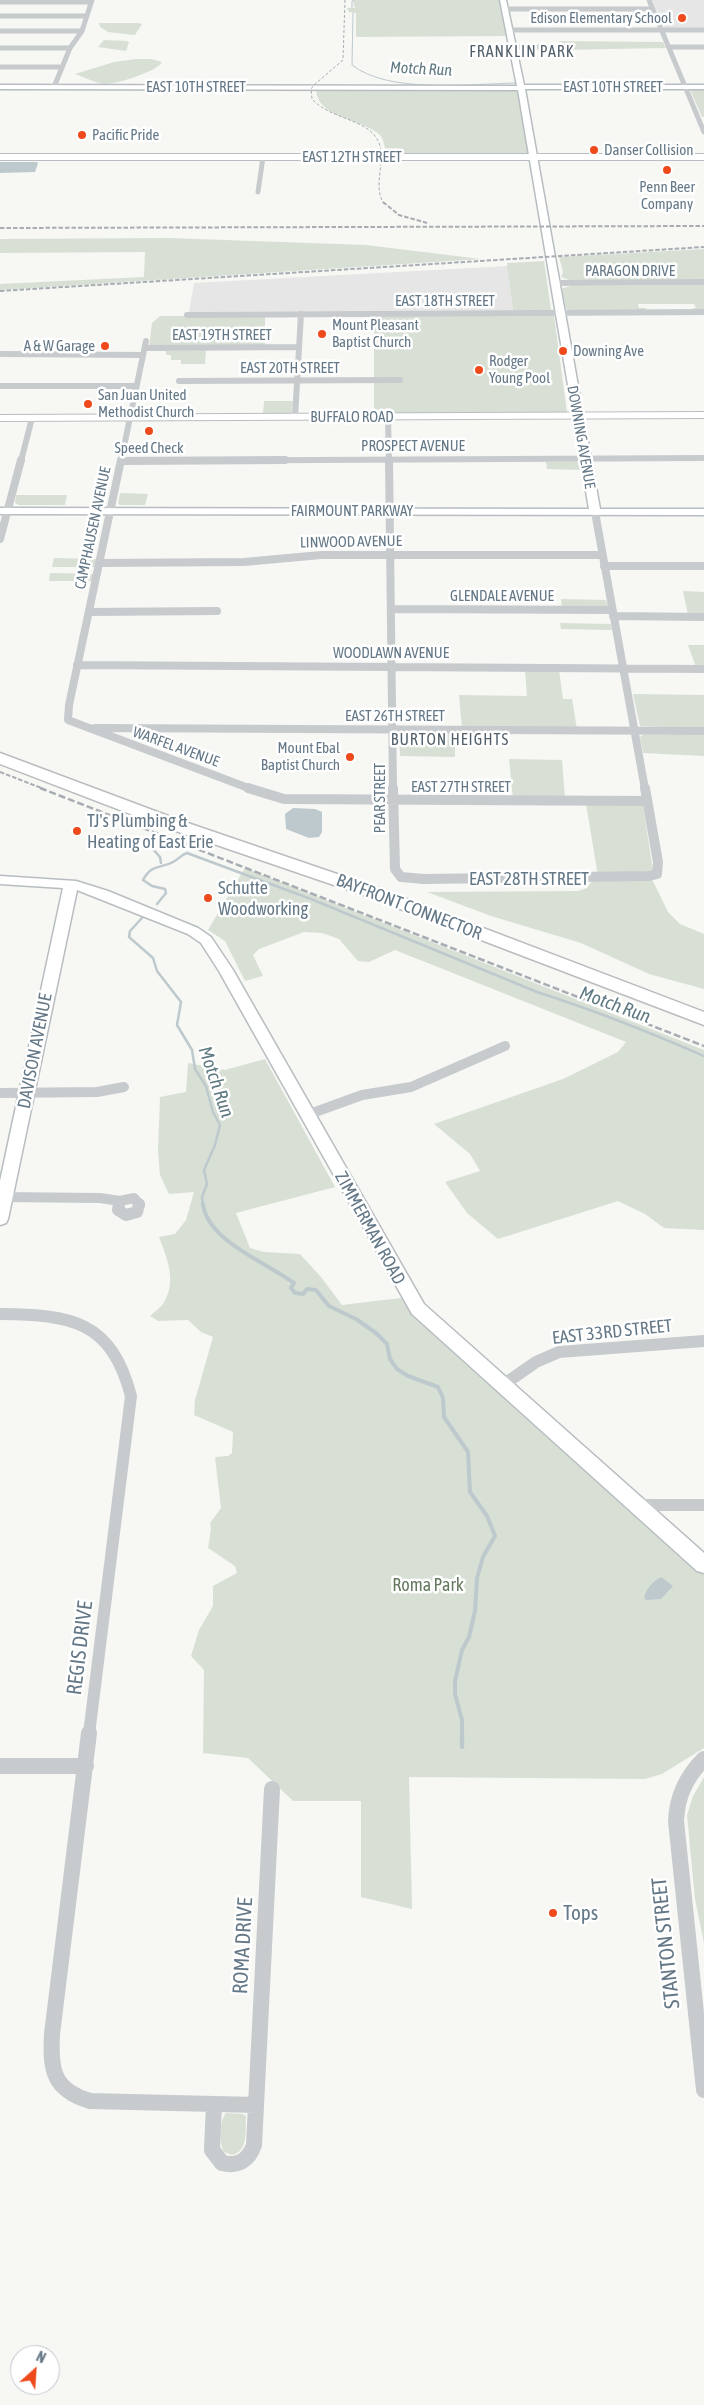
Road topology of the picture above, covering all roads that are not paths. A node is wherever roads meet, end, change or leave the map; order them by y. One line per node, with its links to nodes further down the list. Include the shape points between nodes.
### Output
1 (503, 0): 5 (street, DOWNING AVENUE)
2 (649, 0): 6 (street)
3 (91, 1): 4 (street); 8 (street)
4 (0, 2)
5 (505, 9): 6 (street); 9 (street, DOWNING AVENUE)
6 (653, 9): 10 (street)
7 (0, 16): 8 (street)
8 (86, 16): 13 (street)
9 (509, 30): 10 (street); 14 (street, DOWNING AVENUE)
10 (662, 30): 11 (street); 16 (street)
11 (704, 30)
12 (0, 31): 13 (street)
13 (82, 31): 19 (street)
14 (512, 47): 15 (street); 25 (street, DOWNING AVENUE)
15 (554, 47)
16 (669, 47): 17 (street); 22 (street)
17 (704, 47)
18 (0, 48): 19 (street)
19 (70, 48): 21 (street)
20 (0, 66): 21 (street)
21 (62, 66): 24 (street)
22 (685, 86): 23 (street, EAST 10TH STREET); 25 (street, EAST 10TH STREET); 27 (street)
23 (704, 86)
24 (54, 87): 25 (street, EAST 10TH STREET); 26 (street, EAST 10TH STREET)
25 (521, 87): 30 (street, DOWNING AVENUE)
26 (0, 88)
27 (704, 132)
28 (0, 156): 29 (main road, EAST 12TH STREET)
29 (263, 157): 30 (main road, EAST 12TH STREET); 32 (street)
30 (534, 157): 31 (main road, EAST 12TH STREET); 34 (street, DOWNING AVENUE)
31 (704, 157)
32 (258, 192)
33 (704, 282): 34 (street, PARAGON DRIVE)
34 (556, 283): 36 (street, DOWNING AVENUE)
35 (704, 312): 36 (street, EAST 18TH STREET)
36 (560, 313): 37 (street, EAST 18TH STREET); 47 (street, DOWNING AVENUE)
37 (301, 314): 38 (street, EAST 18TH STREET); 39 (street)
38 (187, 315)
39 (299, 347): 40 (street, EAST 19TH STREET); 44 (street)
40 (145, 348): 41 (street, EAST 19TH STREET); 46 (street, CAMPHAUSEN AVENUE)
41 (0, 354)
42 (400, 380): 44 (street, EAST 20TH STREET)
43 (179, 381): 44 (street, EAST 20TH STREET)
44 (297, 381): 50 (street)
45 (0, 386): 46 (street)
46 (136, 386): 53 (street, CAMPHAUSEN AVENUE)
47 (577, 415): 48 (main road, BUFFALO ROAD); 49 (main road, BUFFALO ROAD); 56 (street, DOWNING AVENUE)
48 (704, 415)
49 (388, 416): 50 (main road, BUFFALO ROAD); 55 (street, PEAR STREET)
50 (295, 417): 53 (main road, BUFFALO ROAD)
51 (0, 418): 52 (main road, BUFFALO ROAD)
52 (32, 418): 53 (main road, BUFFALO ROAD); 58 (street)
53 (130, 418): 57 (street, CAMPHAUSEN AVENUE)
54 (704, 458): 56 (street, PROSPECT AVENUE)
55 (389, 460): 56 (street, PROSPECT AVENUE); 57 (street, PROSPECT AVENUE); 61 (street, PEAR STREET)
56 (585, 460): 62 (street, DOWNING AVENUE)
57 (122, 461): 59 (street, CAMPHAUSEN AVENUE)
58 (4, 508): 59 (street, FAIRMOUNT PARKWAY); 64 (street)
59 (112, 508): 61 (street, FAIRMOUNT PARKWAY); 67 (street, CAMPHAUSEN AVENUE)
60 (704, 508): 62 (street, FAIRMOUNT PARKWAY)
61 (390, 509): 62 (street, FAIRMOUNT PARKWAY); 65 (street, PEAR STREET)
62 (594, 510): 63 (street, FAIRMOUNT PARKWAY); 66 (street, DOWNING AVENUE)
63 (704, 512)
64 (0, 539)
65 (391, 555): 66 (street, LINWOOD AVENUE); 67 (street, LINWOOD AVENUE, via 306,556 228,563); 70 (street, PEAR STREET)
66 (602, 556): 68 (street, DOWNING AVENUE)
67 (100, 562): 72 (street, CAMPHAUSEN AVENUE)
68 (604, 566): 69 (street); 73 (street, DOWNING AVENUE)
69 (704, 566)
70 (392, 609): 73 (street, GLENDALE AVENUE); 76 (street, PEAR STREET)
71 (217, 611): 72 (street)
72 (89, 612): 75 (street, CAMPHAUSEN AVENUE)
73 (613, 613): 74 (street, GLENDALE AVENUE); 77 (street, DOWNING AVENUE)
74 (704, 617)
75 (78, 665): 76 (street, WOODLAWN AVENUE); 79 (street, CAMPHAUSEN AVENUE)
76 (393, 667): 77 (street, WOODLAWN AVENUE); 81 (street, PEAR STREET)
77 (622, 668): 78 (street, WOODLAWN AVENUE); 82 (street, DOWNING AVENUE)
78 (704, 669)
79 (68, 720): 80 (street, WARFEL AVENUE)
80 (86, 728): 81 (street, EAST 26TH STREET); 86 (street, WARFEL AVENUE)
81 (394, 730): 82 (street, EAST 26TH STREET); 87 (street, PEAR STREET)
82 (634, 730): 83 (street, EAST 26TH STREET); 88 (street, DOWNING AVENUE)
83 (704, 731)
84 (0, 747): 93 (highway, BAYFRONT CONNECTOR)
85 (0, 758): 94 (highway, BAYFRONT CONNECTOR, via 372,892)
86 (276, 798): 87 (street, EAST 27TH STREET)
87 (395, 801): 88 (street, EAST 27TH STREET); 90 (street, PEAR STREET, via 394,862)
88 (646, 801): 89 (street, DOWNING AVENUE, via 658,862)
89 (657, 874): 90 (street, EAST 28TH STREET, via 590,879)
90 (401, 877)
91 (0, 880): 92 (street)
92 (71, 884): 98 (street, DAVISON AVENUE); 99 (street, ZIMMERMAN ROAD, via 103,894 192,931 206,940)
93 (704, 1007)
94 (704, 1019)
95 (506, 1046): 99 (street, via 411,1087 362,1095)
96 (124, 1087): 98 (street, via 97,1092)
97 (0, 1093): 98 (street)
98 (27, 1093): 100 (street, DAVISON AVENUE)
99 (307, 1115): 105 (street, ZIMMERMAN ROAD, via 413,1302)
100 (2, 1197): 101 (street); 102 (street, DAVISON AVENUE)
101 (120, 1201)
102 (0, 1219)
103 (0, 1314): 111 (street, REGIS DRIVE, via 52,1316 80,1324 95,1332 112,1348 128,1380 131,1396)
104 (704, 1341): 105 (street, EAST 33RD STREET, via 558,1352 530,1364)
105 (503, 1385): 106 (street, ZIMMERMAN ROAD)
106 (636, 1505): 107 (street); 108 (street, ZIMMERMAN ROAD)
107 (704, 1505)
108 (704, 1565)
109 (704, 1759): 113 (street, STANTON STREET, via 689,1775 680,1793 676,1814 676,1840)
110 (0, 1766): 111 (street)
111 (86, 1766): 114 (street, REGIS DRIVE, via 50,2065 69,2094 90,2101)
112 (272, 1789): 115 (street, ROMA DRIVE)
113 (704, 2090)
114 (214, 2104): 115 (street); 115 (street, ROMA DRIVE, via 212,2150 222,2163 234,2166 253,2151)
115 (256, 2106)

